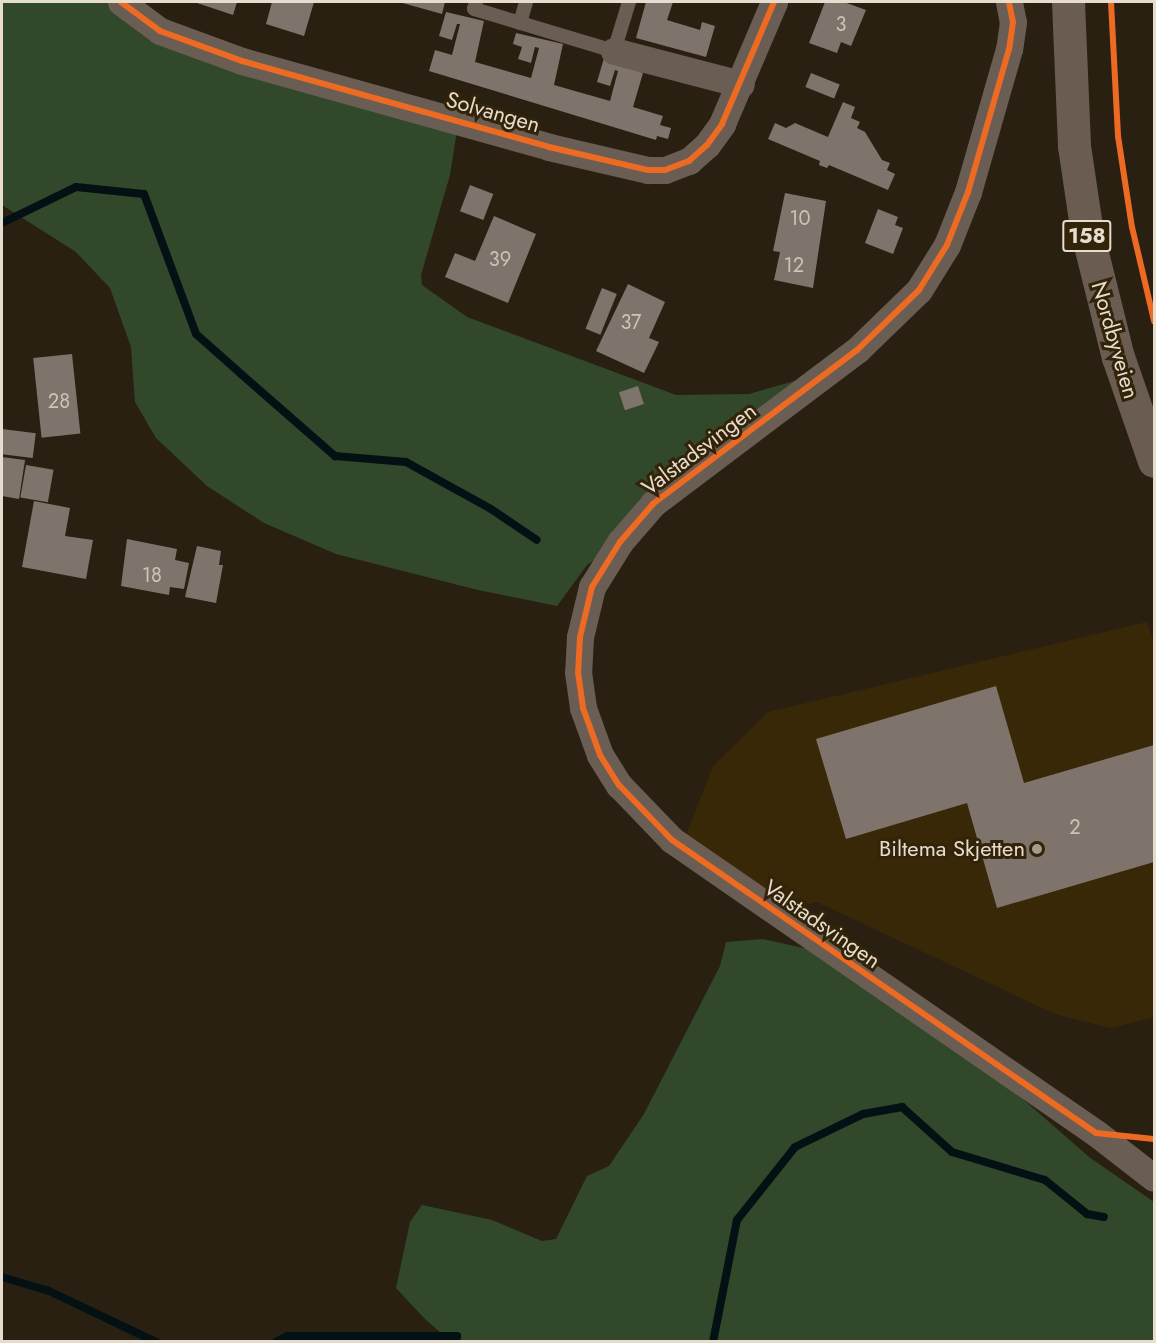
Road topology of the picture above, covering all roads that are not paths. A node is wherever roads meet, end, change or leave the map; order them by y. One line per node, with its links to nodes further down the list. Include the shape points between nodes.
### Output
1 (121, 2): 10 (street, Solvangen, via 160,31 242,61 549,147 648,170 664,170 689,161 707,145)
2 (476, 2): 8 (lane, via 474,9)
3 (526, 2): 8 (lane)
4 (629, 2): 9 (lane)
5 (774, 2): 10 (street, Solvangen)
6 (1009, 2): 12 (street, Valstadsvingen, via 1013,22 1009,49 968,192 942,254 919,290 857,350 653,504 620,542 592,587 580,637 582,708 600,755 619,785 672,840 1096,1133)
7 (1068, 2): 11 (main road, Nordbyveien / 158, via 1074,146 1087,233 1118,357)
8 (520, 23): 9 (lane)
9 (614, 51): 10 (street)
10 (741, 84)
11 (1155, 461)
12 (1155, 1178)

